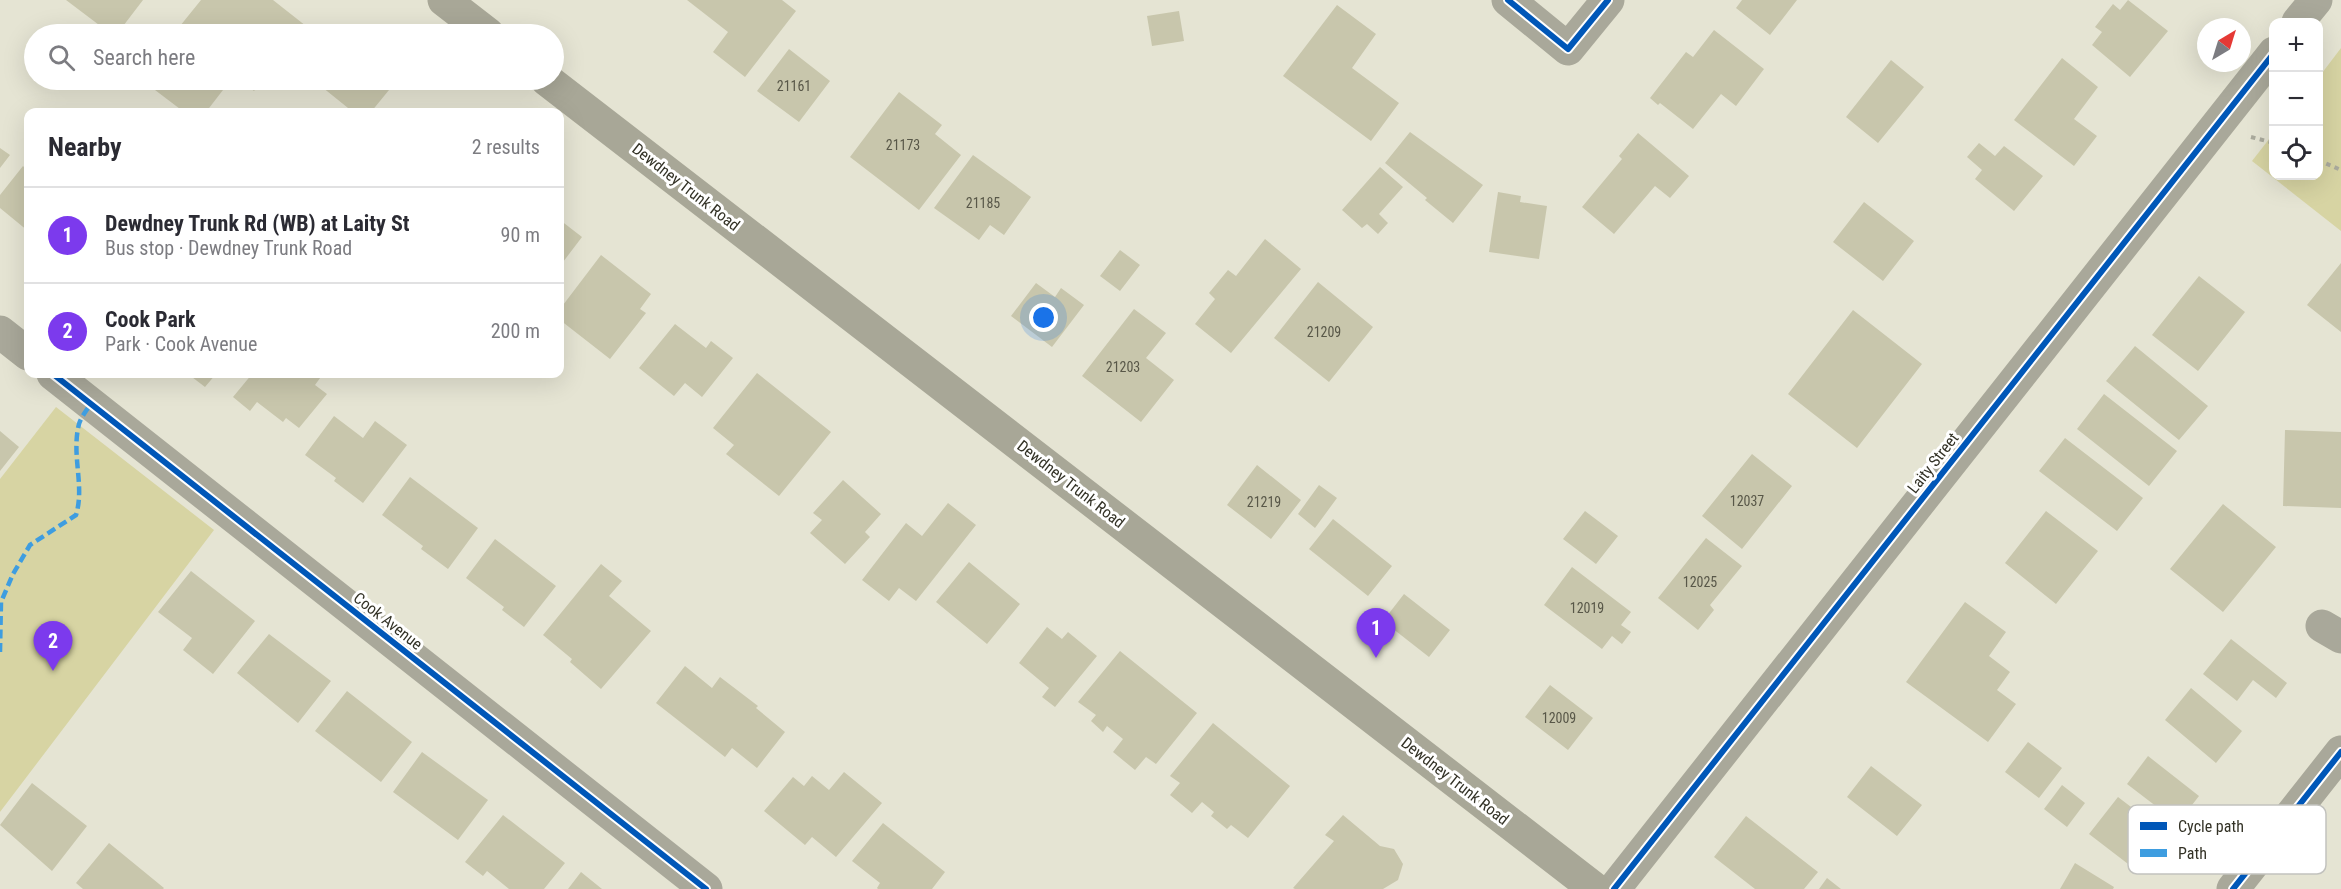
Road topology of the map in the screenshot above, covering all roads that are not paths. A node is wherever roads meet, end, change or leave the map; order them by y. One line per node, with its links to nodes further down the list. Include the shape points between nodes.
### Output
1 (444, 0): 6 (main road)
2 (1508, 0): 3 (street, via 1568,49)
3 (1608, 0)
4 (2316, 0): 5 (street)
5 (2301, 18)
6 (475, 24)
7 (2269, 59): 17 (street, Laity Street)
8 (560, 90): 16 (main road, Dewdney Trunk Road)
9 (0, 332): 10 (street)
10 (24, 351)
11 (58, 378): 15 (street, Cook Avenue)
12 (2341, 752): 13 (street)
13 (2299, 805)
14 (2245, 874): 18 (street)
15 (706, 889)
16 (1595, 889)
17 (1614, 889)
18 (2233, 889)

